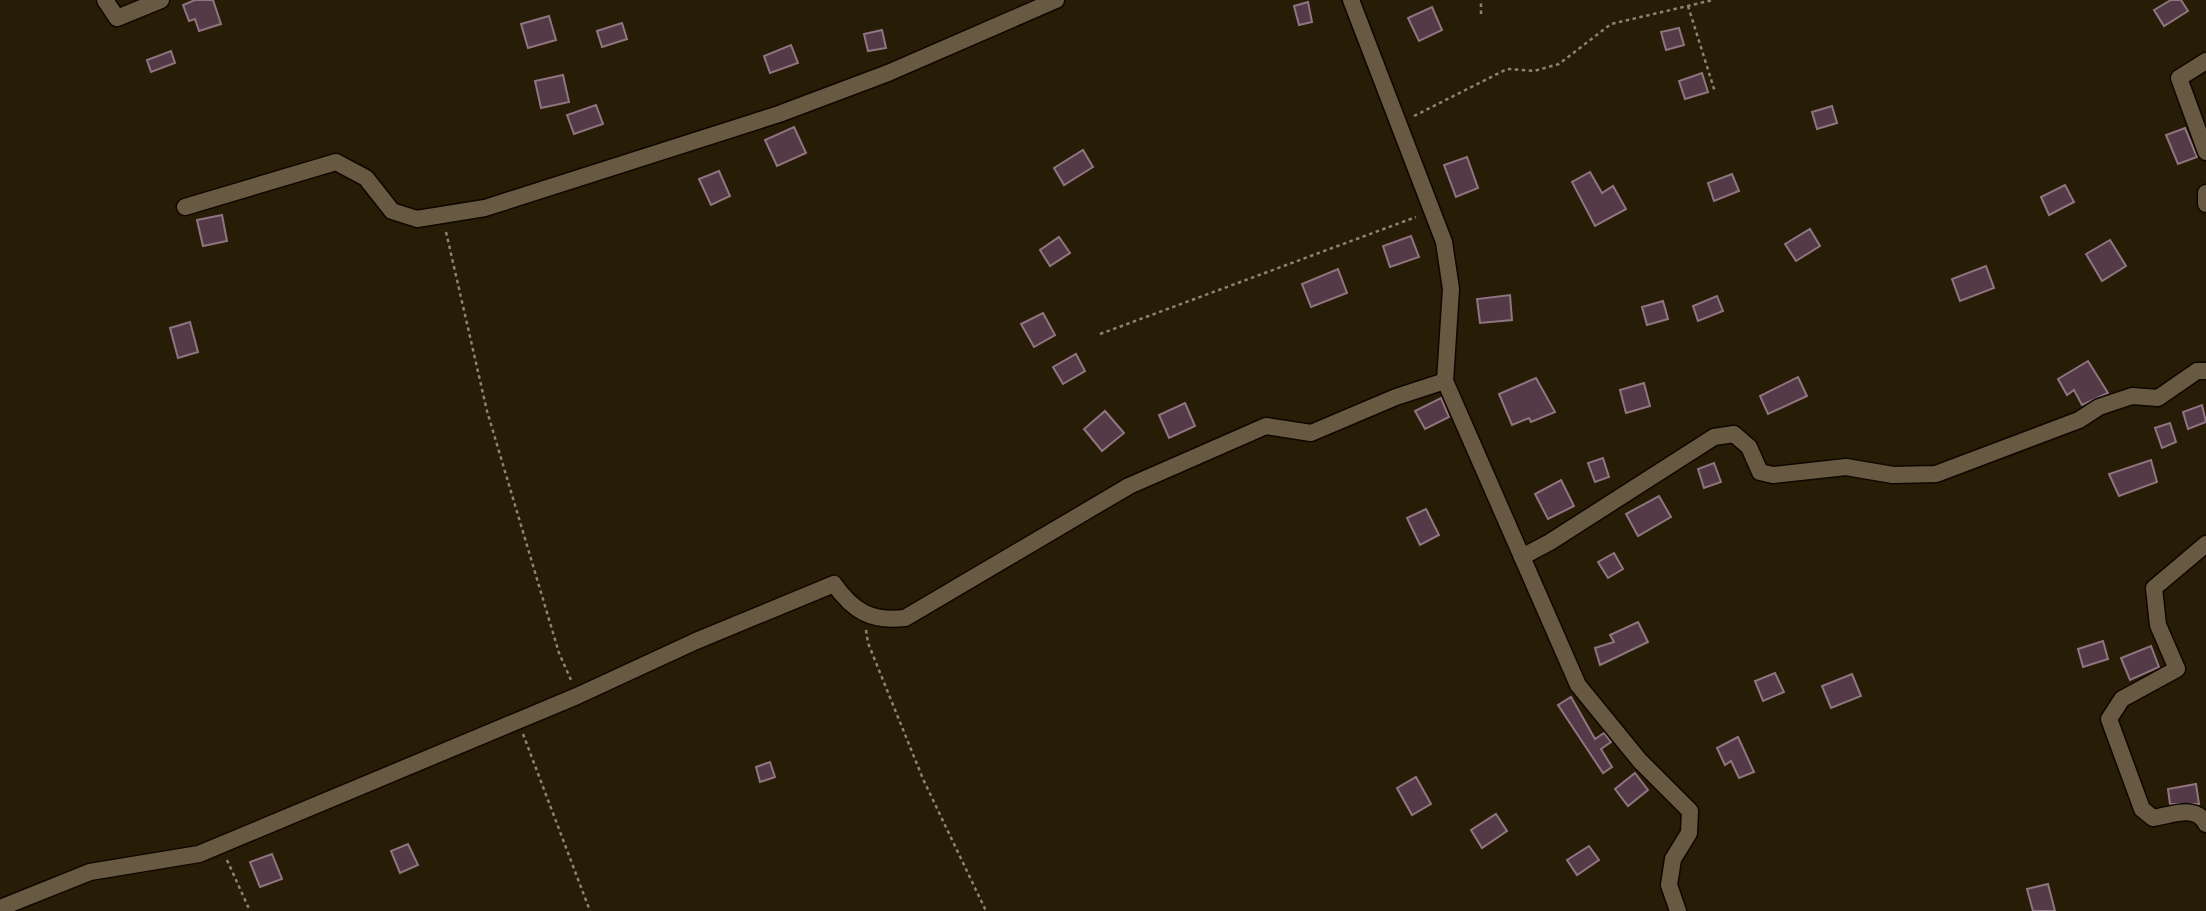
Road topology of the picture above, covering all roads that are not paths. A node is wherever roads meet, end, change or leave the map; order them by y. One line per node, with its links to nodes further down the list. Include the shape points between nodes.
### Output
1 (105, 0): 2 (street, via 117,18)
2 (161, 0)
3 (1056, 0): 7 (street, via 888,73 779,114 498,204 417,219 392,211 366,178 336,162)
4 (1351, 0): 9 (street, via 1444,242 1451,289)
5 (2206, 61): 6 (street, via 2179,78)
6 (2206, 152)
7 (185, 207)
8 (2206, 371): 11 (street, via 2197,371 2158,398 2132,396 2099,407 2080,421 1936,474 1893,475 1846,467 1773,475 1760,472 1749,447 1734,434 1713,437)
9 (1446, 381): 11 (street); 13 (street, via 1311,433 1266,426 1129,486 905,618 870,617 847,603 834,584 199,854 90,873)
10 (2206, 544): 12 (street, via 2154,588 2158,625 2177,669 2122,699 2109,719 2142,809 2153,818 2194,812)
11 (1522, 557): 14 (street, via 1578,685 1640,761 1690,811 1689,833 1673,859 1669,885)
12 (2205, 820)
13 (0, 908)
14 (1678, 911)

